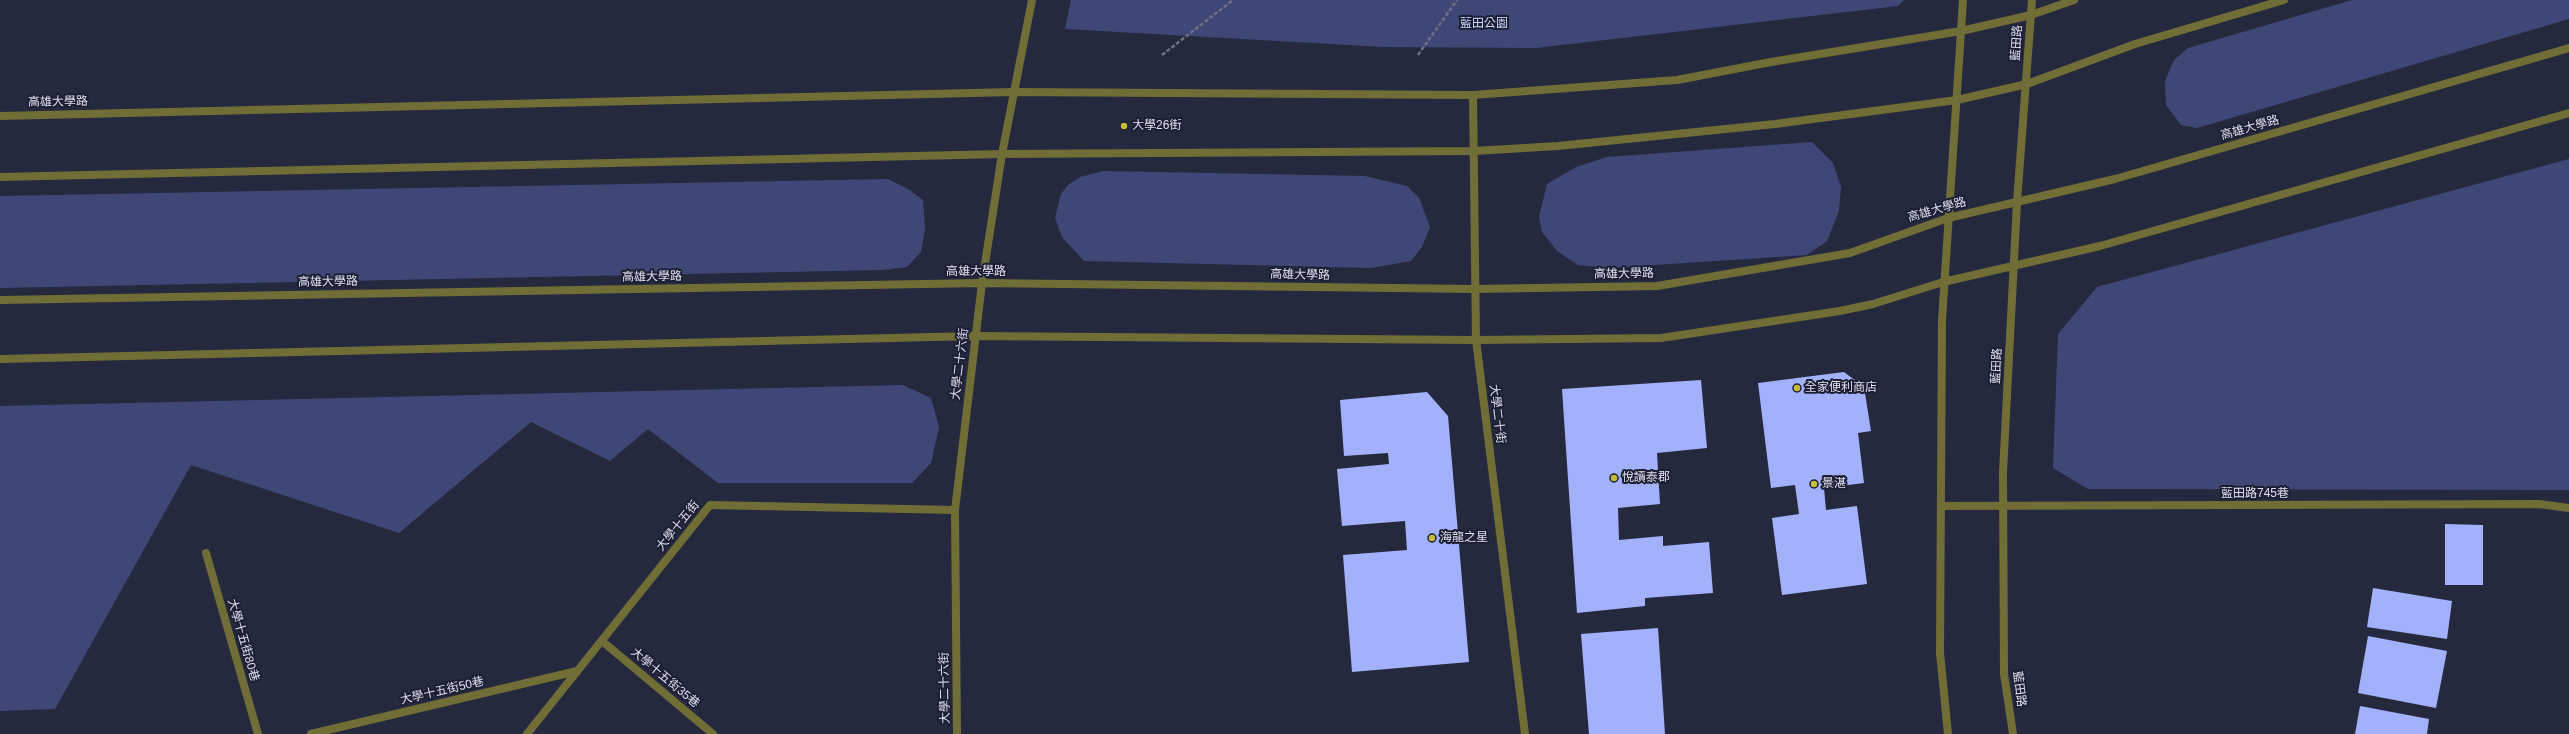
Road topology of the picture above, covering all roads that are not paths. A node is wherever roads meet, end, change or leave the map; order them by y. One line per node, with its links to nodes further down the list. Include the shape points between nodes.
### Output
1 (1032, 0): 10 (street, 大學二十六街)
2 (1963, 0): 7 (street)
3 (2032, 0): 6 (street, 藍田路)
4 (2074, 0): 6 (street, 高雄大學路)
5 (2284, 0): 9 (street, via 2135,44)
6 (2031, 15): 7 (street, 高雄大學路); 9 (street, 藍田路)
7 (1961, 31): 11 (street, 高雄大學路, via 1677,80); 12 (street)
8 (2569, 48): 18 (street, 高雄大學路, via 2115,179)
9 (2027, 84): 12 (street); 18 (street, 藍田路)
10 (1014, 92): 11 (street, 高雄大學路); 14 (street, 高雄大學路); 16 (street, 大學二十六街)
11 (1473, 96): 15 (street, 大學二十街)
12 (1956, 100): 15 (street, via 1680,135); 19 (street)
13 (2569, 113): 20 (street, via 2100,246)
14 (0, 116)
15 (1474, 151): 16 (street); 23 (street, 大學二十街)
16 (1002, 154): 17 (street); 22 (street, 大學二十六街)
17 (0, 177)
18 (2018, 202): 19 (street, 高雄大學路); 20 (street, 藍田路)
19 (1948, 218): 21 (street); 23 (street, 高雄大學路, via 1833,257 1657,286)
20 (2014, 265): 21 (street); 29 (street, 藍田路)
21 (1943, 282): 26 (street, via 1840,311 1660,338); 28 (street)
22 (982, 283): 23 (street, 高雄大學路); 24 (street, 高雄大學路); 25 (street, 大學二十六街)
23 (1476, 289): 26 (street, 大學二十街)
24 (0, 300)
25 (975, 336): 26 (street); 27 (street); 31 (street, 大學二十六街)
26 (1476, 340): 40 (street, 大學二十街)
27 (0, 359)
28 (1941, 506): 29 (street, 藍田路745巷); 41 (street, via 1940,653)
29 (2003, 506): 30 (street, 藍田路745巷, via 2538,504); 42 (street, 藍田路, via 2004,674)
30 (2569, 508)
31 (954, 510): 33 (street, 大學十五街, via 710,505); 39 (street, 大學二十六街)
32 (206, 554): 35 (street, 大學十五街80巷)
33 (602, 641): 34 (street, 大學十五街); 38 (street, 大學十五街35巷)
34 (578, 671): 36 (street, 大學十五街50巷); 37 (street, 大學十五街)
35 (258, 734)
36 (311, 734)
37 (527, 734)
38 (713, 734)
39 (957, 734)
40 (1526, 734)
41 (1948, 734)
42 (2013, 734)

